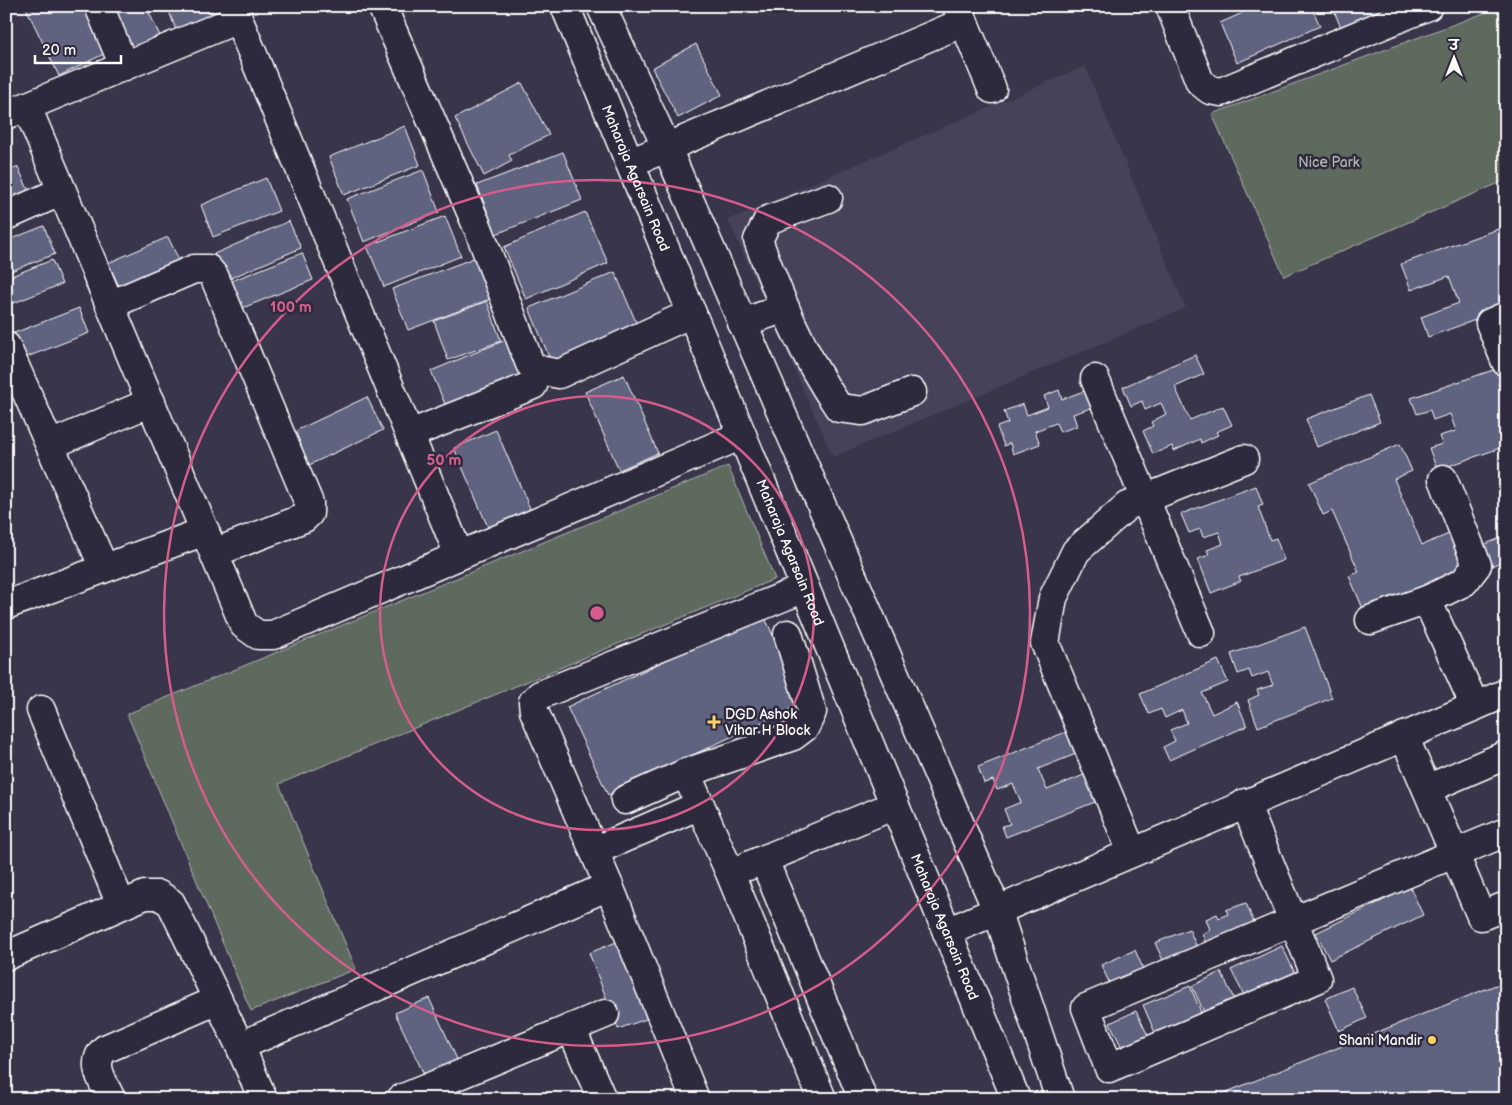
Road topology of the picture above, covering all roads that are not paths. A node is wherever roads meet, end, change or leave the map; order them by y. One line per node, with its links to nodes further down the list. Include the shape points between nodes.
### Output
1 (99, 6): 9 (street)
2 (382, 6): 24 (street, via 478,228 530,364)
3 (565, 6): 13 (street, Maharaja Agarsain Road)
4 (601, 6): 12 (street)
5 (1170, 6): 6 (street, via 1200,82 1210,90 1221,92)
6 (1428, 6)
7 (235, 12): 9 (street); 28 (street)
8 (960, 14): 10 (street); 12 (street)
9 (124, 66): 11 (street)
10 (992, 89)
11 (16, 111): 14 (street)
12 (666, 146): 13 (street); 21 (street)
13 (630, 163): 19 (street, Maharaja Agarsain Road)
14 (62, 191): 16 (street); 17 (street)
15 (828, 198): 18 (street, via 768,220 758,240)
16 (6, 216)
17 (110, 305): 27 (street); 34 (street, via 194,269 208,269 214,276 310,503 310,513 304,518)
18 (785, 308): 21 (street); 26 (street, via 816,374 839,408 863,411)
19 (692, 313): 24 (street, via 559,374); 29 (street, Maharaja Agarsain Road)
20 (1506, 316): 23 (street, via 1490,323)
21 (742, 323): 63 (street)
22 (6, 346): 30 (street)
23 (1506, 362)
24 (539, 370): 28 (street, via 533,386)
25 (1095, 379): 33 (street)
26 (912, 392)
27 (151, 402): 30 (street); 34 (street)
28 (410, 434): 35 (street)
29 (742, 435): 35 (street); 37 (street, Maharaja Agarsain Road)
30 (50, 445): 36 (street)
31 (1244, 459): 33 (street)
32 (1443, 479): 38 (street, via 1477,565 1464,582)
33 (1145, 499): 41 (street); 56 (street, via 1127,506 1076,551 1053,598 1045,643)
34 (210, 542): 35 (street, via 244,625 258,635 274,635); 36 (street)
35 (459, 554)
36 (104, 568): 39 (street)
37 (805, 588): 53 (street, Maharaja Agarsain Road); 55 (street, via 540,695 534,702 534,711)
38 (1427, 600): 40 (street); 44 (street)
39 (6, 605)
40 (1370, 620)
41 (1201, 633)
42 (788, 634): 48 (street, via 812,712 805,727 793,736)
43 (1506, 693): 44 (street)
44 (1474, 706): 46 (street)
45 (41, 710): 61 (street)
46 (1404, 736): 49 (street); 51 (street)
47 (1506, 755): 49 (street)
48 (686, 773): 50 (street); 52 (street)
49 (1427, 789): 57 (street)
50 (624, 800)
51 (1245, 803): 56 (street); 64 (street)
52 (700, 805): 55 (street); 59 (street)
53 (895, 805): 58 (street); 65 (street, Maharaja Agarsain Road)
54 (1506, 832): 57 (street)
55 (594, 851): 60 (street)
56 (1132, 852): 63 (street)
57 (1453, 854): 62 (street, via 1481,916); 64 (street)
58 (764, 860): 59 (street); 77 (street)
59 (730, 874): 76 (street)
60 (609, 886): 70 (street); 75 (street)
61 (121, 905): 66 (street); 67 (street, via 145,895 159,895 171,903)
62 (1506, 906)
63 (997, 910): 65 (street); 79 (street)
64 (1294, 921): 64 (street, via 1086,1008 1110,1068 1317,979)
65 (947, 932): 78 (street, Maharaja Agarsain Road)
66 (6, 956)
67 (218, 1000): 70 (street); 71 (street, via 98,1054 98,1071)
68 (605, 1014): 69 (street)
69 (571, 1028): 73 (street); 74 (street)
70 (240, 1046): 72 (street)
71 (111, 1099)
72 (263, 1099)
73 (401, 1099)
74 (602, 1099)
75 (695, 1099)
76 (822, 1099)
77 (863, 1099)
78 (1016, 1099)
79 (1060, 1099)

